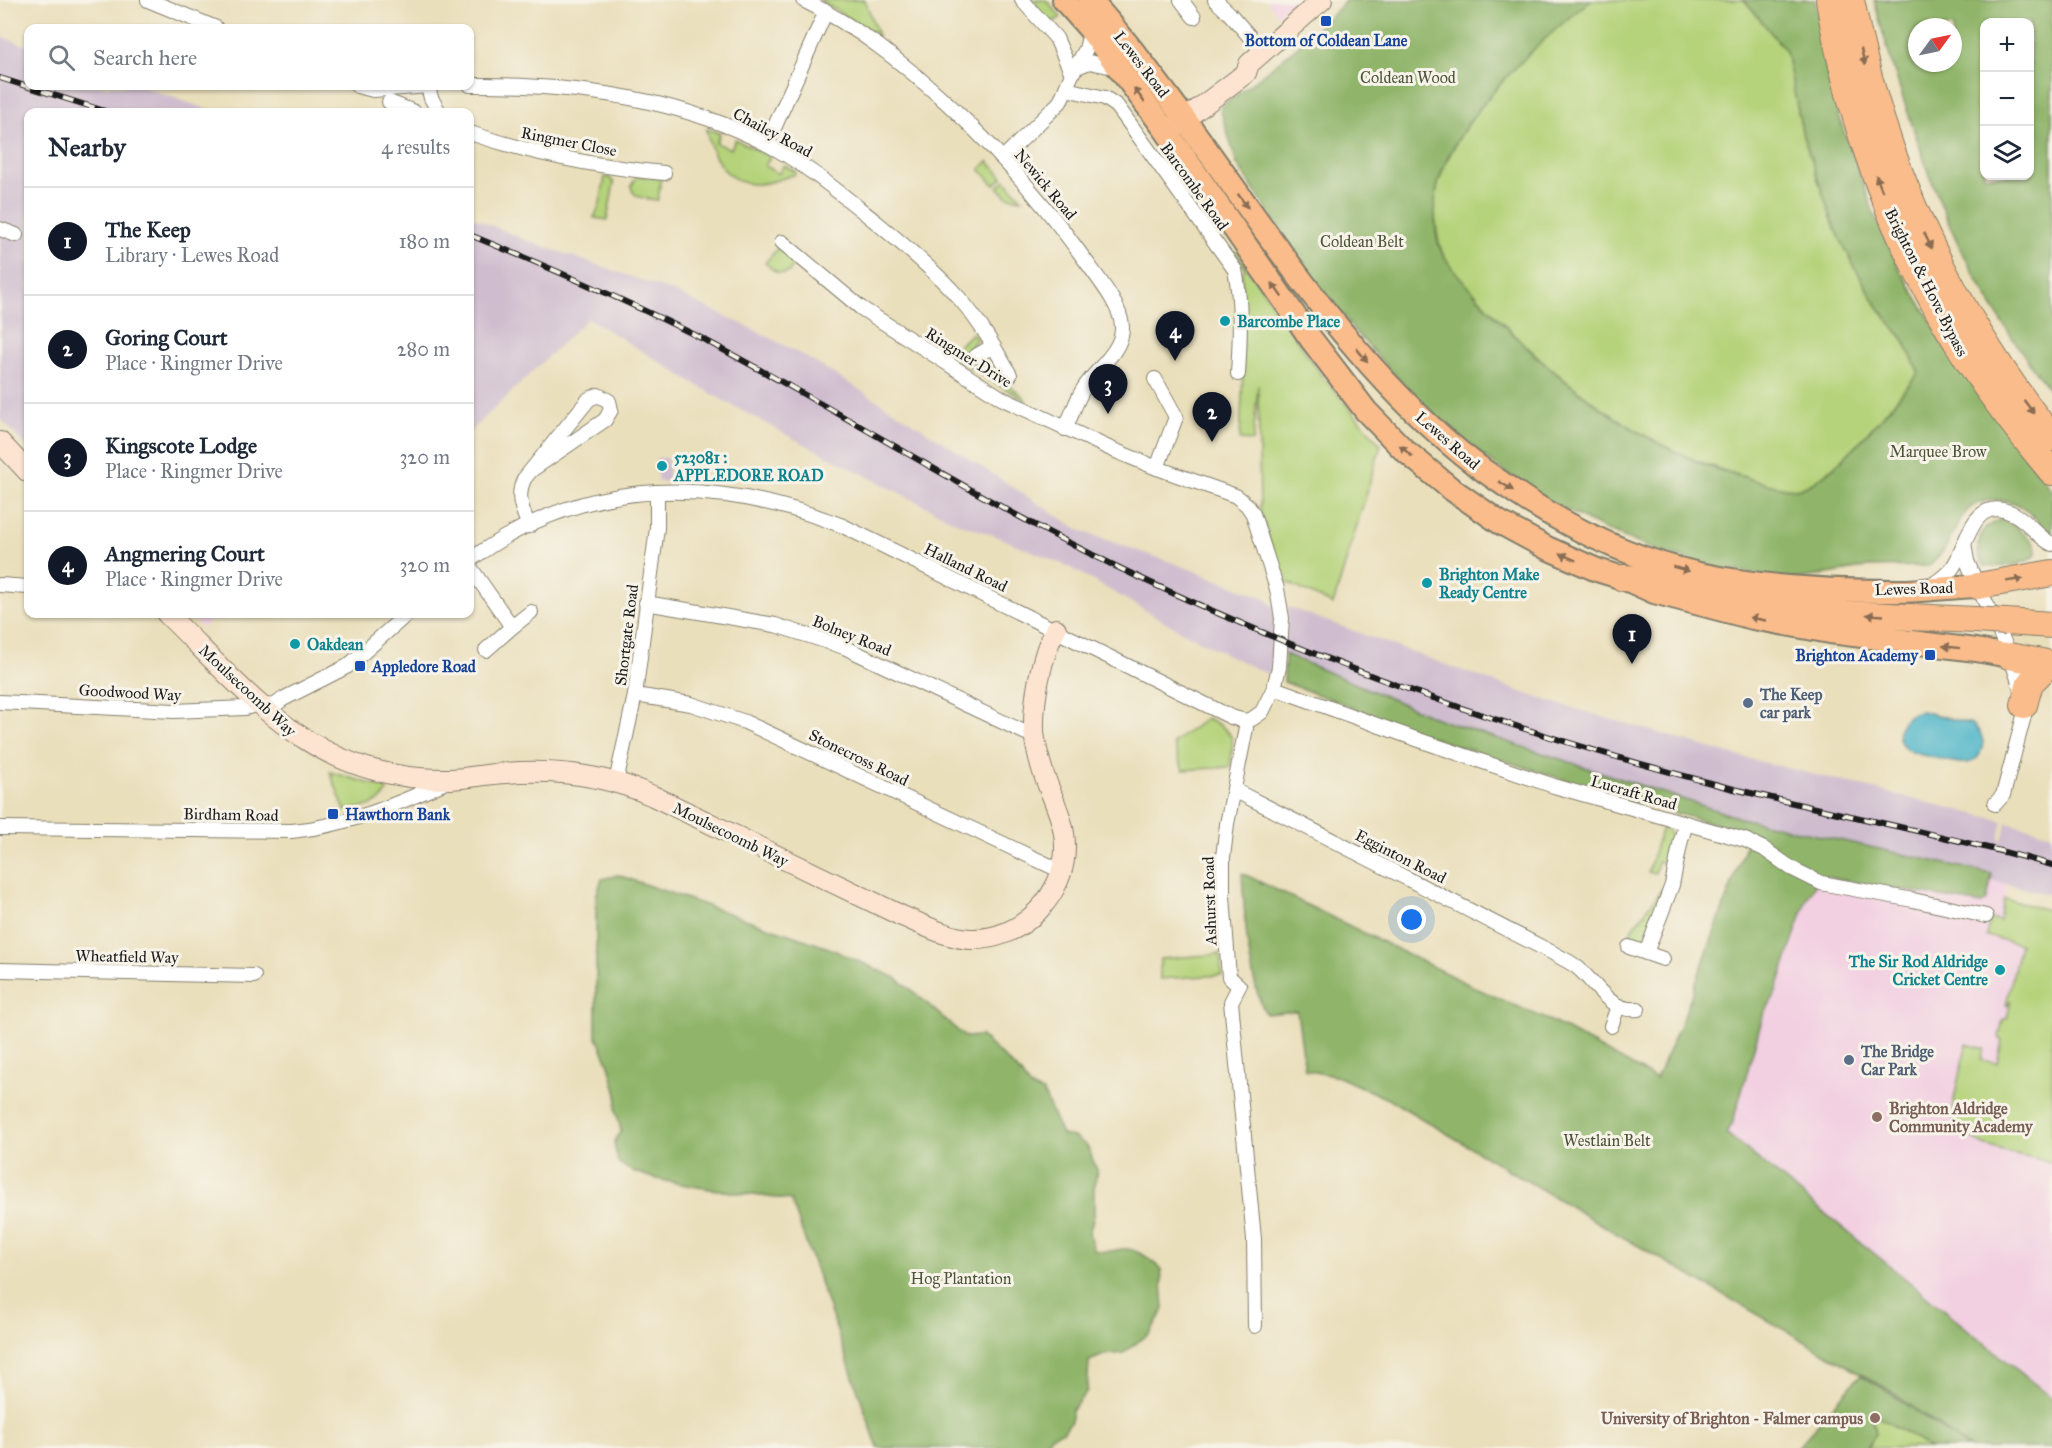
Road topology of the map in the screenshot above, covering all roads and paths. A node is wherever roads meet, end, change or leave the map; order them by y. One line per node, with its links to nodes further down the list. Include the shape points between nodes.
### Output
1 (148, 0): 14 (street)
2 (803, 0): 11 (street, Newick Road)
3 (1022, 0): 17 (street, via 1056,38)
4 (1064, 0): 12 (main road, Lewes Road)
5 (1090, 0): 24 (main road, Lewes Road)
6 (1181, 0): 13 (street)
7 (1215, 0): 15 (street, via 1229,13)
8 (1322, 0): 15 (street)
9 (1829, 0): 43 (highway, Brighton & Hove Bypass, one-way to 9, via 1966,358 1911,256 1866,146)
10 (1851, 0): 38 (highway, Brighton & Hove Bypass, one-way to 38, via 1884,131 1926,236 1986,346)
11 (826, 11): 26 (street); 27 (street, Newick Road, via 890,53)
12 (1085, 16): 16 (main road, Lewes Road); 17 (street, via 1088,45)
13 (1194, 16)
14 (206, 24)
15 (1256, 58): 24 (street, via 1240,65)
16 (1119, 68): 17 (street, via 1089,62); 24 (main road, Lewes Road, one-way to 16)
17 (1075, 70): 19 (street)
18 (474, 85): 26 (street, Chailey Road, via 549,87 619,97 706,117)
19 (1066, 89): 27 (street, via 1056,108); 34 (street, Barcombe Road, via 1105,98 1117,106 1233,267 1246,343)
20 (430, 90): 23 (street)
21 (389, 102): 22 (street)
22 (404, 108)
23 (437, 108)
24 (1172, 121): 51 (main road, Lewes Road, one-way to 24, via 1547,548 1499,522 1403,449 1366,411 1311,339); 55 (main road, Lewes Road, one-way to 55, via 1378,374 1464,456 1542,509 1630,553 1697,573 1808,587)
25 (474, 134): 28 (street, Ringmer Close, via 552,156)
26 (767, 144): 32 (street, Chailey Road, via 814,173 916,257 961,300)
27 (1003, 158): 37 (street, Newick Road, via 1067,235 1122,321 1119,344 1084,388)
28 (664, 173)
29 (0, 229): 30 (street)
30 (16, 235)
31 (782, 242): 37 (street, Ringmer Drive, via 861,308 983,387)
32 (993, 346): 33 (street); 35 (street, Chailey Road)
33 (976, 356)
34 (1238, 374)
35 (1010, 375)
36 (1155, 379): 41 (street, via 1176,417)
37 (1065, 429): 41 (street, Ringmer Drive)
38 (2052, 438)
39 (0, 442): 40 (street)
40 (24, 468)
41 (1157, 468): 66 (street, Ringmer Drive, via 1236,496 1247,505 1255,520 1282,611)
42 (533, 469): 42 (street, via 589,399 598,395 609,401 611,410 605,420); 45 (street, via 519,494)
43 (2052, 472)
44 (657, 492): 45 (street, via 585,504); 56 (street, Shortgate Road, via 657,528); 62 (street, Halland Road, via 704,492 749,498 816,515)
45 (529, 526): 48 (street)
46 (1964, 543): 47 (street, via 1972,524 1994,510 2016,515); 53 (street); 55 (street, via 1953,567)
47 (2052, 544)
48 (474, 557)
49 (474, 573): 61 (street)
50 (2052, 573): 53 (highway, one-way to 50)
51 (1623, 578): 60 (highway, one-way to 51, bridge, via 1834,612 1764,604 1655,580); 64 (main road, Lewes Road, one-way to 51, via 1753,618 1654,592)
52 (0, 585): 54 (street)
53 (1978, 586): 55 (main road, Lewes Road); 64 (street)
54 (24, 587)
55 (1926, 590)
56 (646, 603): 67 (street, Shortgate Road); 72 (street, Bolney Road, via 775,624 844,647 1015,728)
57 (531, 612): 61 (street)
58 (171, 618): 69 (street, Moulsecoomb Way)
59 (403, 618): 69 (street, via 332,675 274,706)
60 (2052, 625)
61 (512, 627): 63 (street)
62 (1056, 629): 71 (street, Halland Road); 72 (street, Moulsecoomb Way, via 1046,654)
63 (486, 650)
64 (2009, 656): 65 (highway); 70 (street)
65 (2050, 664): 70 (highway, via 2030,683)
66 (1274, 688): 71 (street, via 1262,712); 77 (street, Lucraft Road, via 1544,782)
67 (635, 695): 74 (street, Shortgate Road); 79 (street, Stonecross Road, via 691,704 745,722)
68 (0, 702): 69 (street, Goodwood Way, via 174,711)
69 (258, 704): 73 (street, Moulsecoomb Way, via 307,742 356,766 389,774)
70 (2024, 705): 76 (street, via 2003,795)
71 (1245, 721): 75 (street, Ashurst Road)
72 (1034, 732): 79 (street, Moulsecoomb Way, via 1064,833)
73 (452, 779): 74 (street, Moulsecoomb Way, via 537,772); 78 (street, Birdham Road, via 402,802 310,830)
74 (616, 782): 79 (street, Moulsecoomb Way, via 952,936 987,938 1022,924 1045,904)
75 (1234, 790): 86 (street, Egginton Road, via 1550,959 1580,970); 89 (street, Ashurst Road, via 1224,840 1222,886 1230,977 1239,986 1231,1002 1254,1239)
76 (1995, 804)
77 (1686, 823): 80 (street, Lucraft Road, via 1745,840 1821,883); 82 (street, via 1670,892)
78 (0, 828)
79 (1061, 871)
80 (1986, 916)
81 (1629, 947): 82 (street)
82 (1646, 953): 83 (street)
83 (1663, 959)
84 (0, 970): 85 (street, Wheatfield Way)
85 (254, 975)
86 (1618, 1006): 87 (street); 88 (street)
87 (1638, 1009)
88 (1611, 1026)
89 (1255, 1326)

